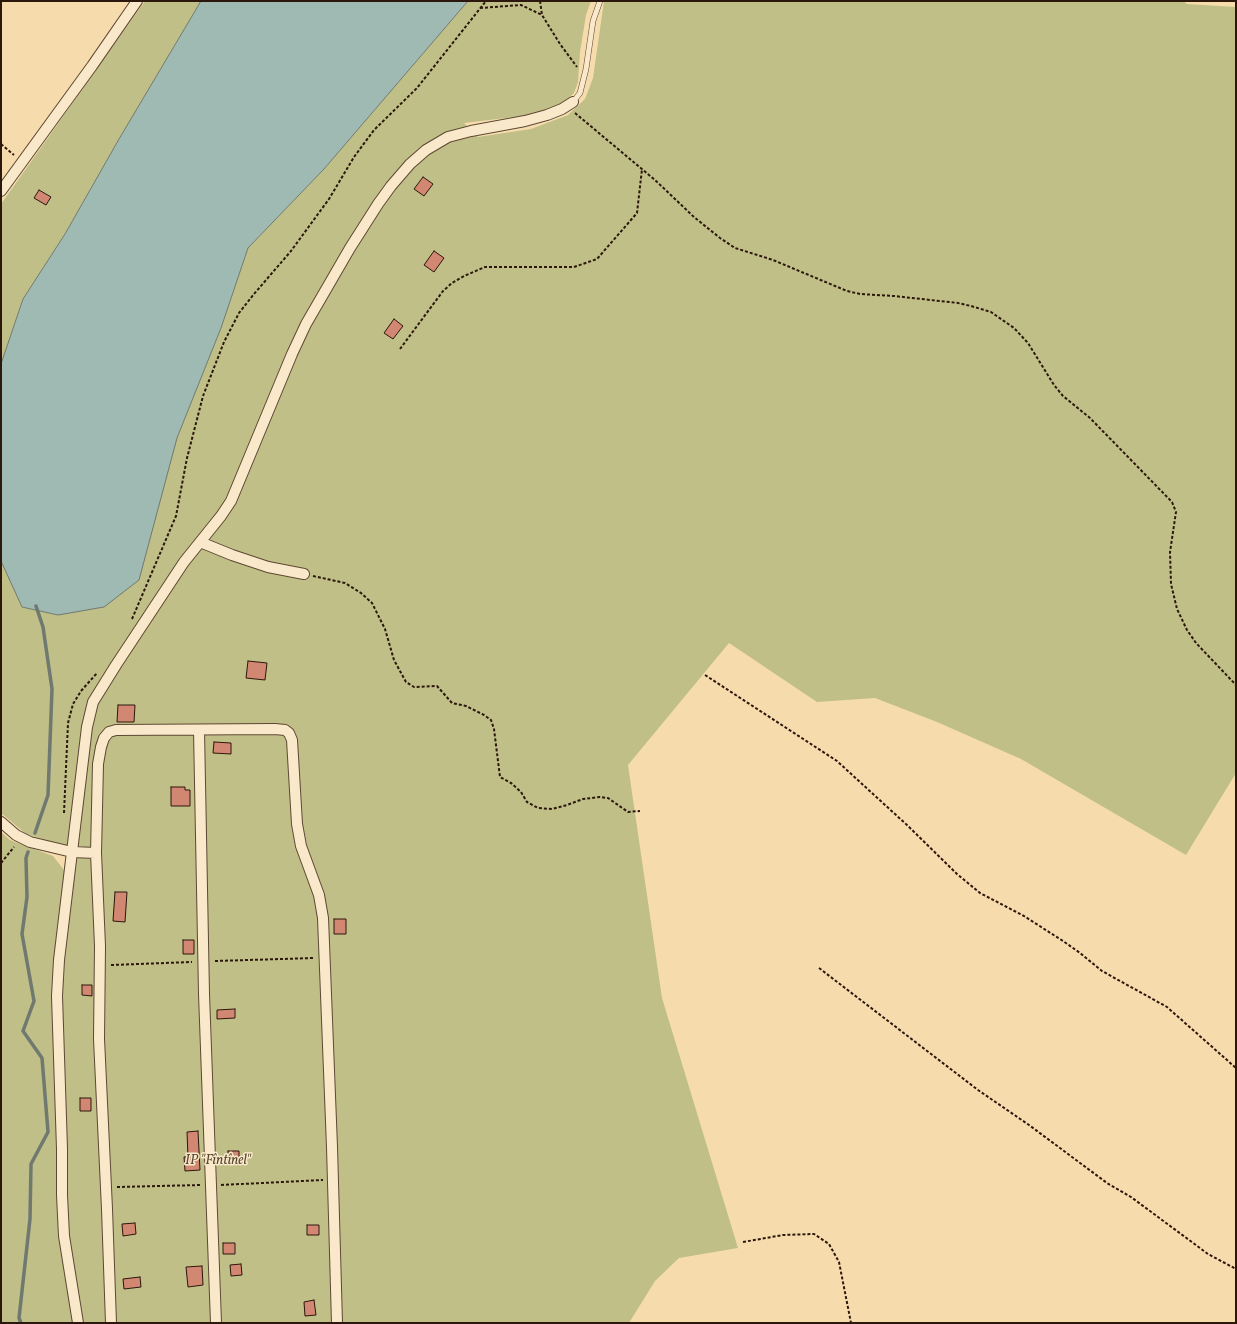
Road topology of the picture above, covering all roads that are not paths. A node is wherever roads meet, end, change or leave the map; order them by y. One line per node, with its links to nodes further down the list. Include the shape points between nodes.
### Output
1 (137, 1): 4 (street)
2 (600, 1): 3 (lane, via 593,21 580,92)
3 (570, 104): 5 (street, via 547,115 525,121 448,137 426,150 391,186 350,248 306,324 231,501)
4 (1, 191)
5 (200, 542): 6 (street, via 268,567); 9 (street, via 184,562 93,702 87,727)
6 (304, 574)
7 (198, 730): 10 (street, via 116,730 109,732 104,738 98,764); 13 (street, via 204,994); 14 (street, via 285,730 292,740 297,824 301,846 320,895 323,918)
8 (1, 822): 9 (street, via 24,840)
9 (72, 852): 10 (street); 11 (street, via 57,996 63,1222)
10 (96, 853): 12 (street, via 100,946 99,1039)
11 (78, 1323)
12 (111, 1323)
13 (216, 1323)
14 (337, 1323)

